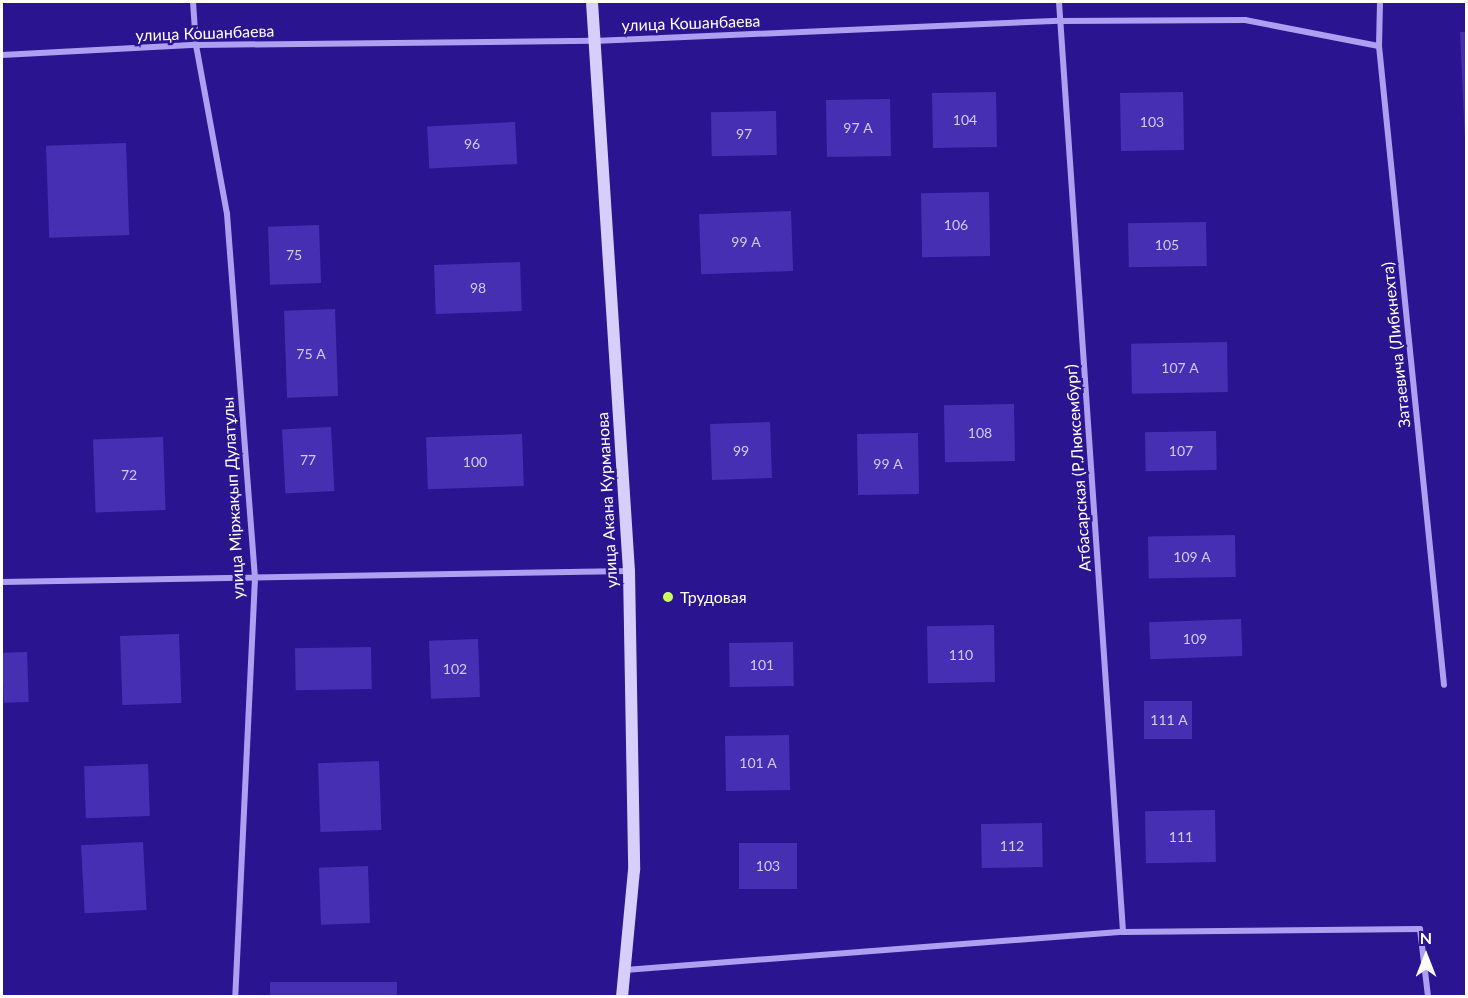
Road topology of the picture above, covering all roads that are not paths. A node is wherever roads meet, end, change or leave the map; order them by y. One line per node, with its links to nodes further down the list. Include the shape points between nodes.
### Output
1 (193, 2): 7 (street, улица Міржақып Дулатұлы)
2 (592, 2): 6 (main road, улица Акана Курманова)
3 (1059, 2): 5 (street, Атбасарская (Р.Люксембург))
4 (1380, 2): 8 (street, Затаевича (Либкнехта))
5 (1060, 21): 6 (street, улица Кошанбаева); 8 (street, улица Кошанбаева, via 1245,20); 14 (street, Атбасарская (Р.Люксембург))
6 (594, 41): 7 (street, улица Кошанбаева); 10 (main road, улица Акана Курманова)
7 (196, 45): 9 (street, улица Кошанбаева); 11 (street, улица Міржақып Дулатұлы, via 227,214)
8 (1379, 46): 13 (street, Затаевича (Либкнехта))
9 (2, 55)
10 (629, 571): 11 (street); 15 (main road, улица Акана Курманова, via 634,870)
11 (255, 578): 12 (street); 16 (street, улица Міржақып Дулатұлы)
12 (2, 582)
13 (1444, 685)
14 (1123, 932): 15 (street); 18 (street, via 1420,929)
15 (625, 970): 17 (main road, улица Акана Курманова)
16 (235, 996)
17 (622, 996)
18 (1428, 996)

